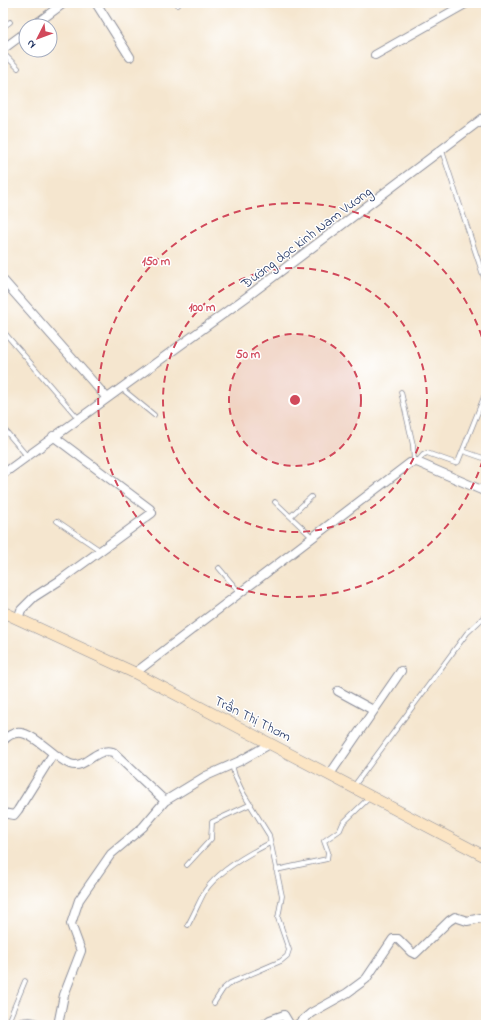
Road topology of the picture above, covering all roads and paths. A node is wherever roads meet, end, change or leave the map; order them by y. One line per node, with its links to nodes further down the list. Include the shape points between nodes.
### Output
1 (64, 3): 4 (street)
2 (96, 3): 11 (street)
3 (467, 3): 10 (street)
4 (44, 18)
5 (10, 22): 6 (lane)
6 (3, 27)
7 (18, 38): 8 (street)
8 (3, 49)
9 (3, 53): 12 (lane)
10 (375, 55)
11 (130, 56)
12 (18, 68)
13 (486, 116): 14 (street, Đường dọc kinh Nam Vương)
14 (442, 151): 16 (lane); 18 (street, Đường dọc kinh Nam Vương)
15 (3, 280): 21 (street)
16 (486, 284)
17 (3, 331): 23 (lane)
18 (121, 388): 21 (street, Đường dọc kinh Nam Vương); 22 (lane)
19 (401, 392): 29 (lane)
20 (486, 392): 26 (lane)
21 (107, 398): 23 (street, Đường dọc kinh Nam Vương)
22 (154, 415)
23 (78, 418): 25 (street, Đường dọc kinh Nam Vương)
24 (4, 429): 27 (lane)
25 (53, 436): 27 (street, Đường dọc kinh Nam Vương); 37 (street, via 152,511 151,516)
26 (463, 451): 28 (lane); 29 (lane, via 455,463 427,453)
27 (27, 456): 30 (street, Đường dọc kinh Nam Vương)
28 (486, 459)
29 (415, 462): 31 (street); 36 (street, via 400,469)
30 (3, 474)
31 (486, 492)
32 (311, 497): 34 (lane)
33 (275, 502): 34 (lane)
34 (291, 516): 36 (lane)
35 (58, 521): 37 (lane)
36 (312, 537): 39 (street)
37 (101, 551): 42 (street, via 34,597 21,610)
38 (219, 568): 39 (lane)
39 (240, 593): 44 (street)
40 (3, 612): 42 (street, Trần Thị Thơm)
41 (486, 615): 52 (lane, via 468,633)
42 (18, 619): 44 (street, Trần Thị Thơm)
43 (401, 671): 46 (street)
44 (135, 673): 48 (street, Trần Thị Thơm)
45 (338, 691): 46 (street)
46 (373, 710): 51 (street)
47 (3, 741): 49 (street, via 8,734 16,731 25,732)
48 (270, 744): 50 (street); 51 (street, Trần Thị Thơm)
49 (53, 754): 54 (street, via 71,765 79,765 97,753 112,752); 56 (street, via 14,814)
50 (232, 765): 54 (street, via 206,776); 55 (lane, via 235,776)
51 (330, 774): 52 (street, Trần Thị Thơm)
52 (354, 787): 53 (street, Trần Thị Thơm)
53 (371, 796): 58 (street, Trần Thị Thơm); 60 (lane, via 343,823 340,830 324,841 328,852 327,859)
54 (165, 801): 67 (street, via 143,827 111,854 79,900 71,924 81,951 64,995)
55 (251, 804): 57 (lane, via 264,826); 59 (lane, via 212,822 212,840)
56 (3, 813)
57 (270, 843): 60 (lane); 62 (lane, via 247,855 206,890)
58 (486, 857)
59 (187, 865)
60 (276, 870): 64 (lane, via 282,896 278,918 288,945 287,956 225,986)
61 (486, 917): 70 (street, via 467,921 455,917 415,954 393,939 366,978 347,993 311,1013)
62 (188, 925)
63 (25, 981): 65 (lane)
64 (214, 1003)
65 (5, 1022): 66 (lane, via 16,1023 25,1019)
66 (44, 1025)
67 (58, 1025)
68 (263, 1025): 69 (street, via 284,1015)
69 (290, 1025)
70 (297, 1025)

